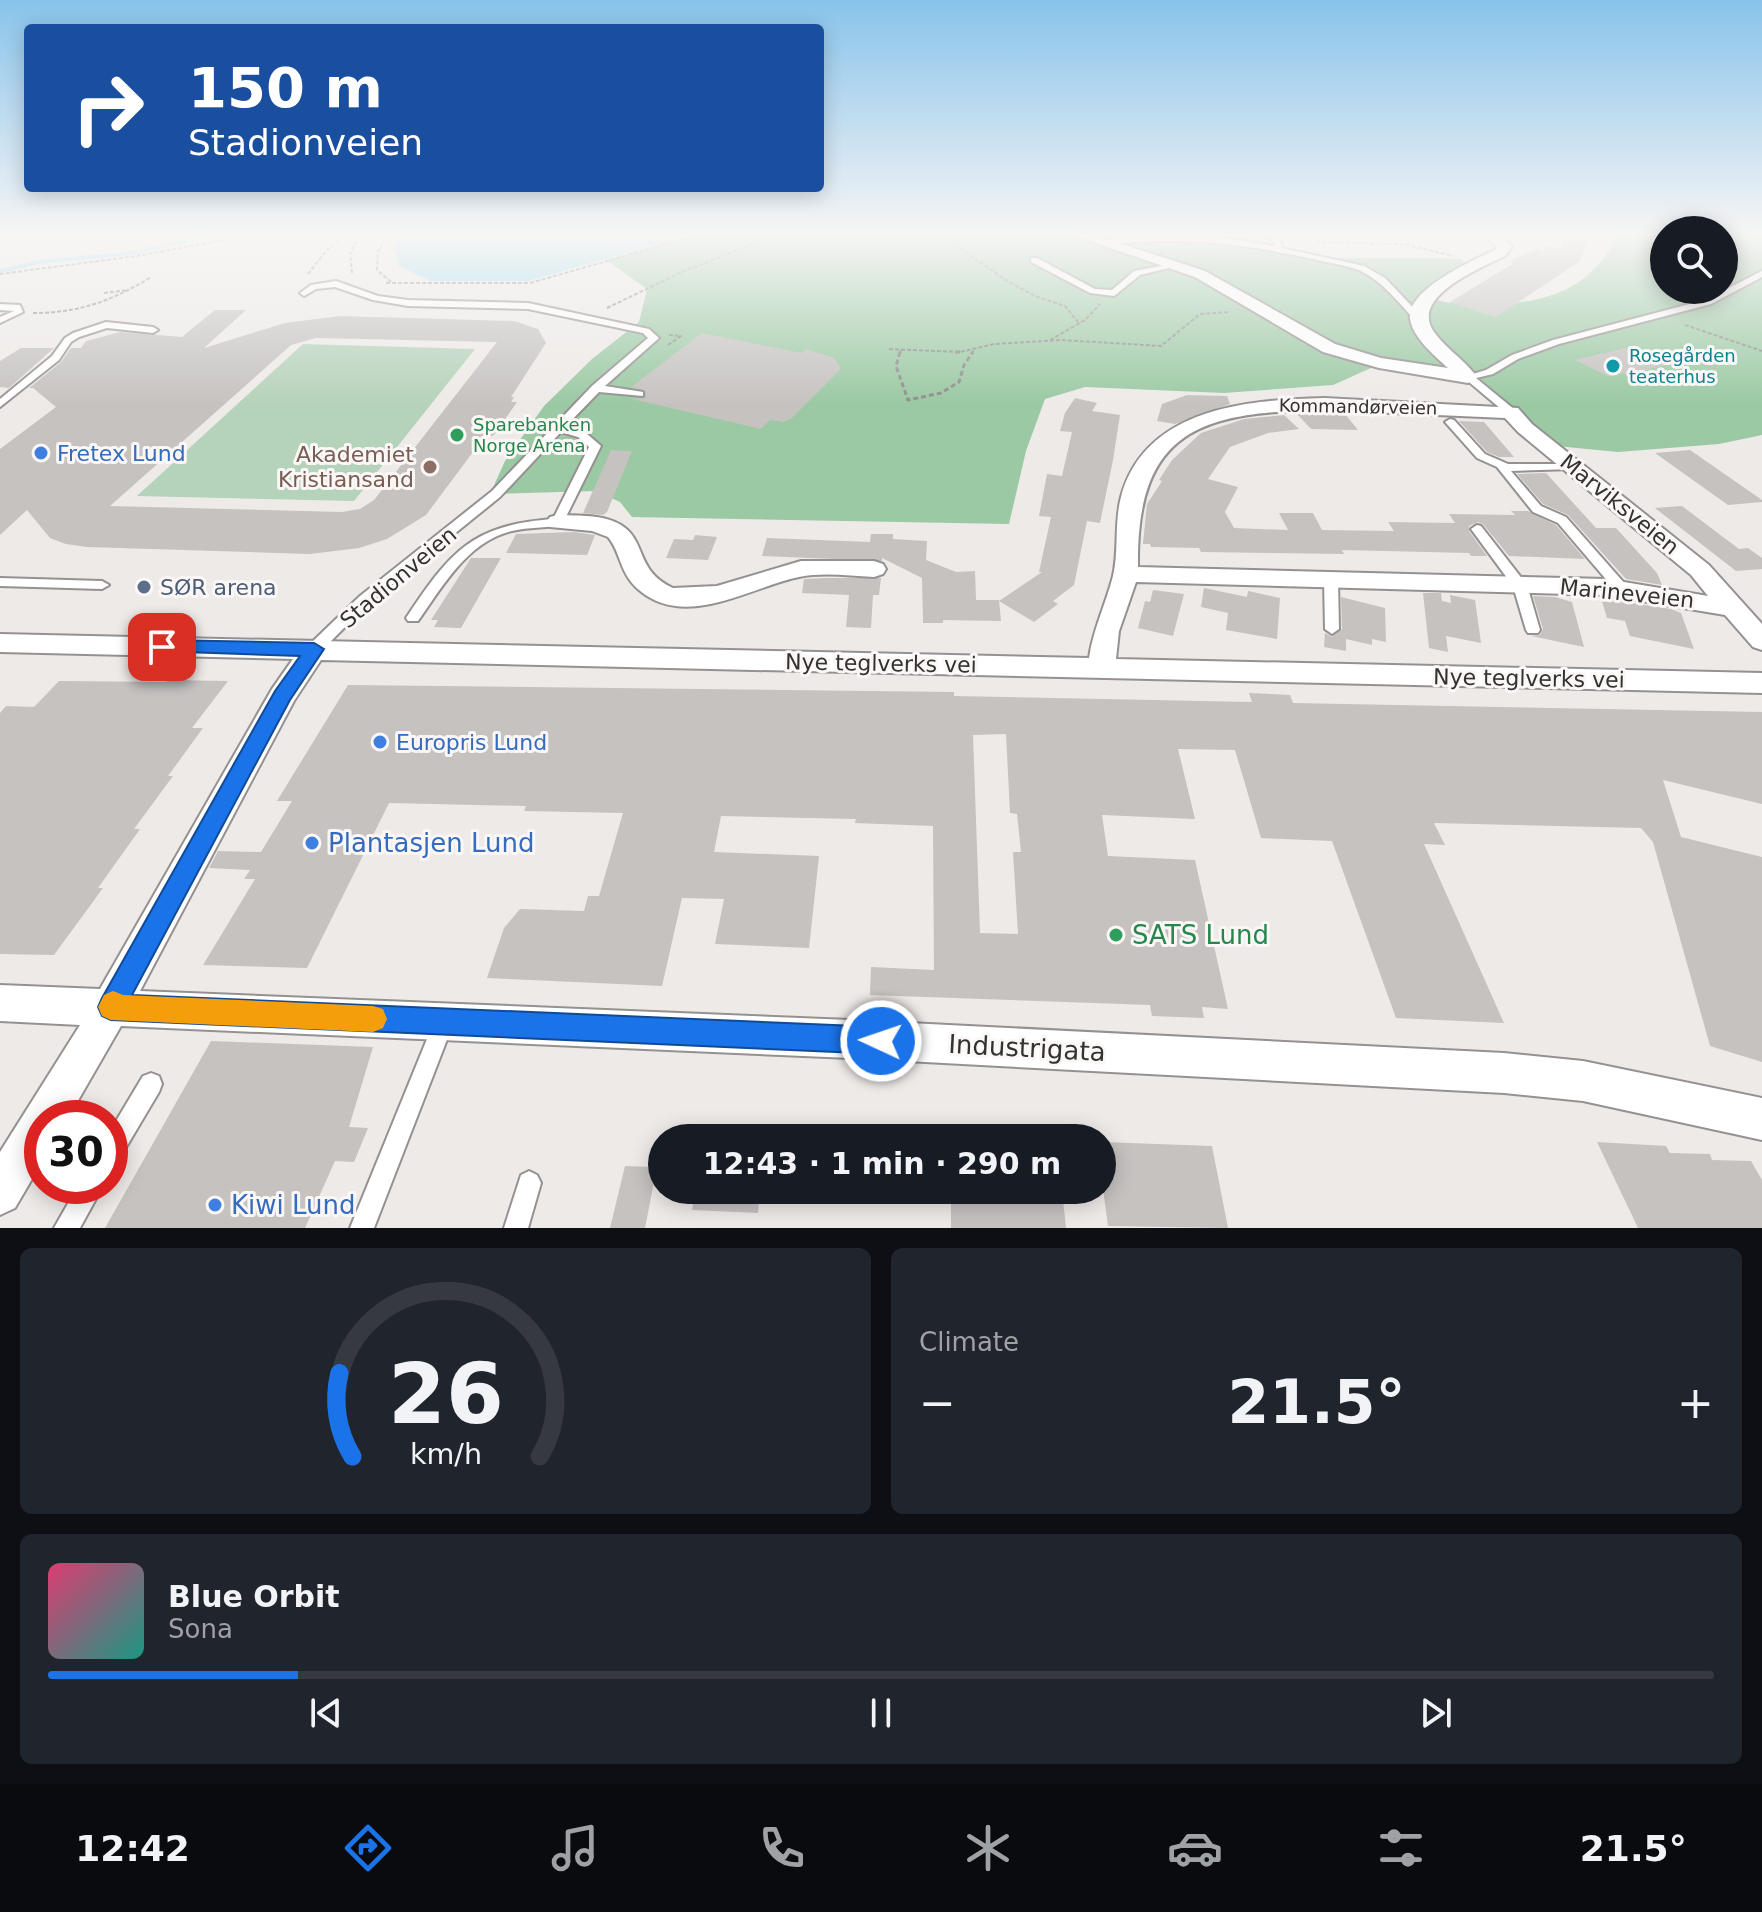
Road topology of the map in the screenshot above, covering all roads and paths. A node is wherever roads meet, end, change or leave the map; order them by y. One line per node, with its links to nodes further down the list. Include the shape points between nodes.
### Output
1 (128, 290): 13 (path)
2 (131, 290): 17 (path, via 84,311)
3 (354, 290): 15 (lane, Stadionveien)
4 (379, 290): 15 (path)
5 (643, 290): 22 (path, via 615,302)
6 (1024, 290): 23 (path, via 1065,306)
7 (1092, 290): 14 (lane)
8 (1117, 290): 14 (lane)
9 (1229, 290): 18 (street)
10 (1392, 290): 20 (lane)
11 (1439, 290): 20 (street, via 1422,302)
12 (1731, 290): 19 (lane)
13 (104, 293)
14 (1114, 293): 23 (path, via 1101,301 1091,318)
15 (376, 298): 22 (lane, Stadionveien, via 528,306)
16 (0, 307): 17 (lane, via 17,307)
17 (19, 312): 21 (lane)
18 (1272, 315): 25 (path, via 1200,314 1161,346); 30 (street, via 1355,357)
19 (1654, 316): 29 (path); 30 (lane, via 1556,342)
20 (1418, 318): 30 (street)
21 (0, 320)
22 (593, 320): 31 (lane, Stadionveien, via 646,331 654,338)
23 (1078, 322): 25 (path)
24 (153, 330): 33 (lane, via 106,325 76,335)
25 (1048, 341): 26 (path)
26 (976, 348): 28 (path); 28 (path, via 959,382 941,393 908,400 896,366)
27 (889, 349): 28 (path)
28 (902, 349)
29 (1762, 351)
30 (1468, 377): 34 (lane, Marviksveien)
31 (596, 388): 32 (lane); 36 (lane, Stadionveien)
32 (639, 394)
33 (0, 404)
34 (1511, 412): 38 (street, Marviksveien); 42 (street, Kommandørveien, via 1323,404 1235,411 1169,439 1153,454 1135,486 1126,527)
35 (1450, 422): 37 (lane, via 1481,456)
36 (558, 427): 39 (lane, via 595,446); 54 (lane, Stadionveien, via 496,494 365,599)
37 (1503, 466): 38 (lane); 47 (lane, via 1537,509 1562,520)
38 (1573, 466): 48 (street, Marviksveien, via 1700,570)
39 (558, 522): 41 (street, Stadionveien, via 609,528 622,537 646,585 686,598 800,569); 49 (lane, Stadionveien, via 517,524 484,535)
40 (1477, 529): 46 (lane, Marineveien)
41 (874, 569)
42 (1126, 574): 43 (street, Marineveien); 55 (street, via 1106,631)
43 (1331, 580): 46 (street, Marineveien); 50 (lane)
44 (0, 582): 45 (lane)
45 (102, 585)
46 (1520, 585): 47 (street, Marineveien); 51 (lane, Marineveien)
47 (1621, 588): 48 (street, Marineveien)
48 (1733, 608): 52 (street, Marviksveien)
49 (413, 618)
50 (1332, 629)
51 (1533, 630)
52 (1762, 641)
53 (0, 643): 54 (street, Nye teglverks vei)
54 (314, 649): 55 (street, Nye teglverks vei); 58 (street, Stadionveien, via 282,696)
55 (1101, 669): 56 (street, Nye teglverks vei)
56 (1762, 683)
57 (0, 1003): 58 (street, Industrigata)
58 (111, 1007): 59 (street, Industrigata); 61 (street, Stadionveien)
59 (444, 1022): 62 (street, Industrigata, via 1504,1073 1583,1081); 67 (lane)
60 (151, 1084): 63 (lane)
61 (55, 1100)
62 (1762, 1119)
63 (128, 1123)
64 (529, 1183): 68 (lane)
65 (80, 1204): 66 (lane)
66 (66, 1228)
67 (362, 1228)
68 (516, 1228)

